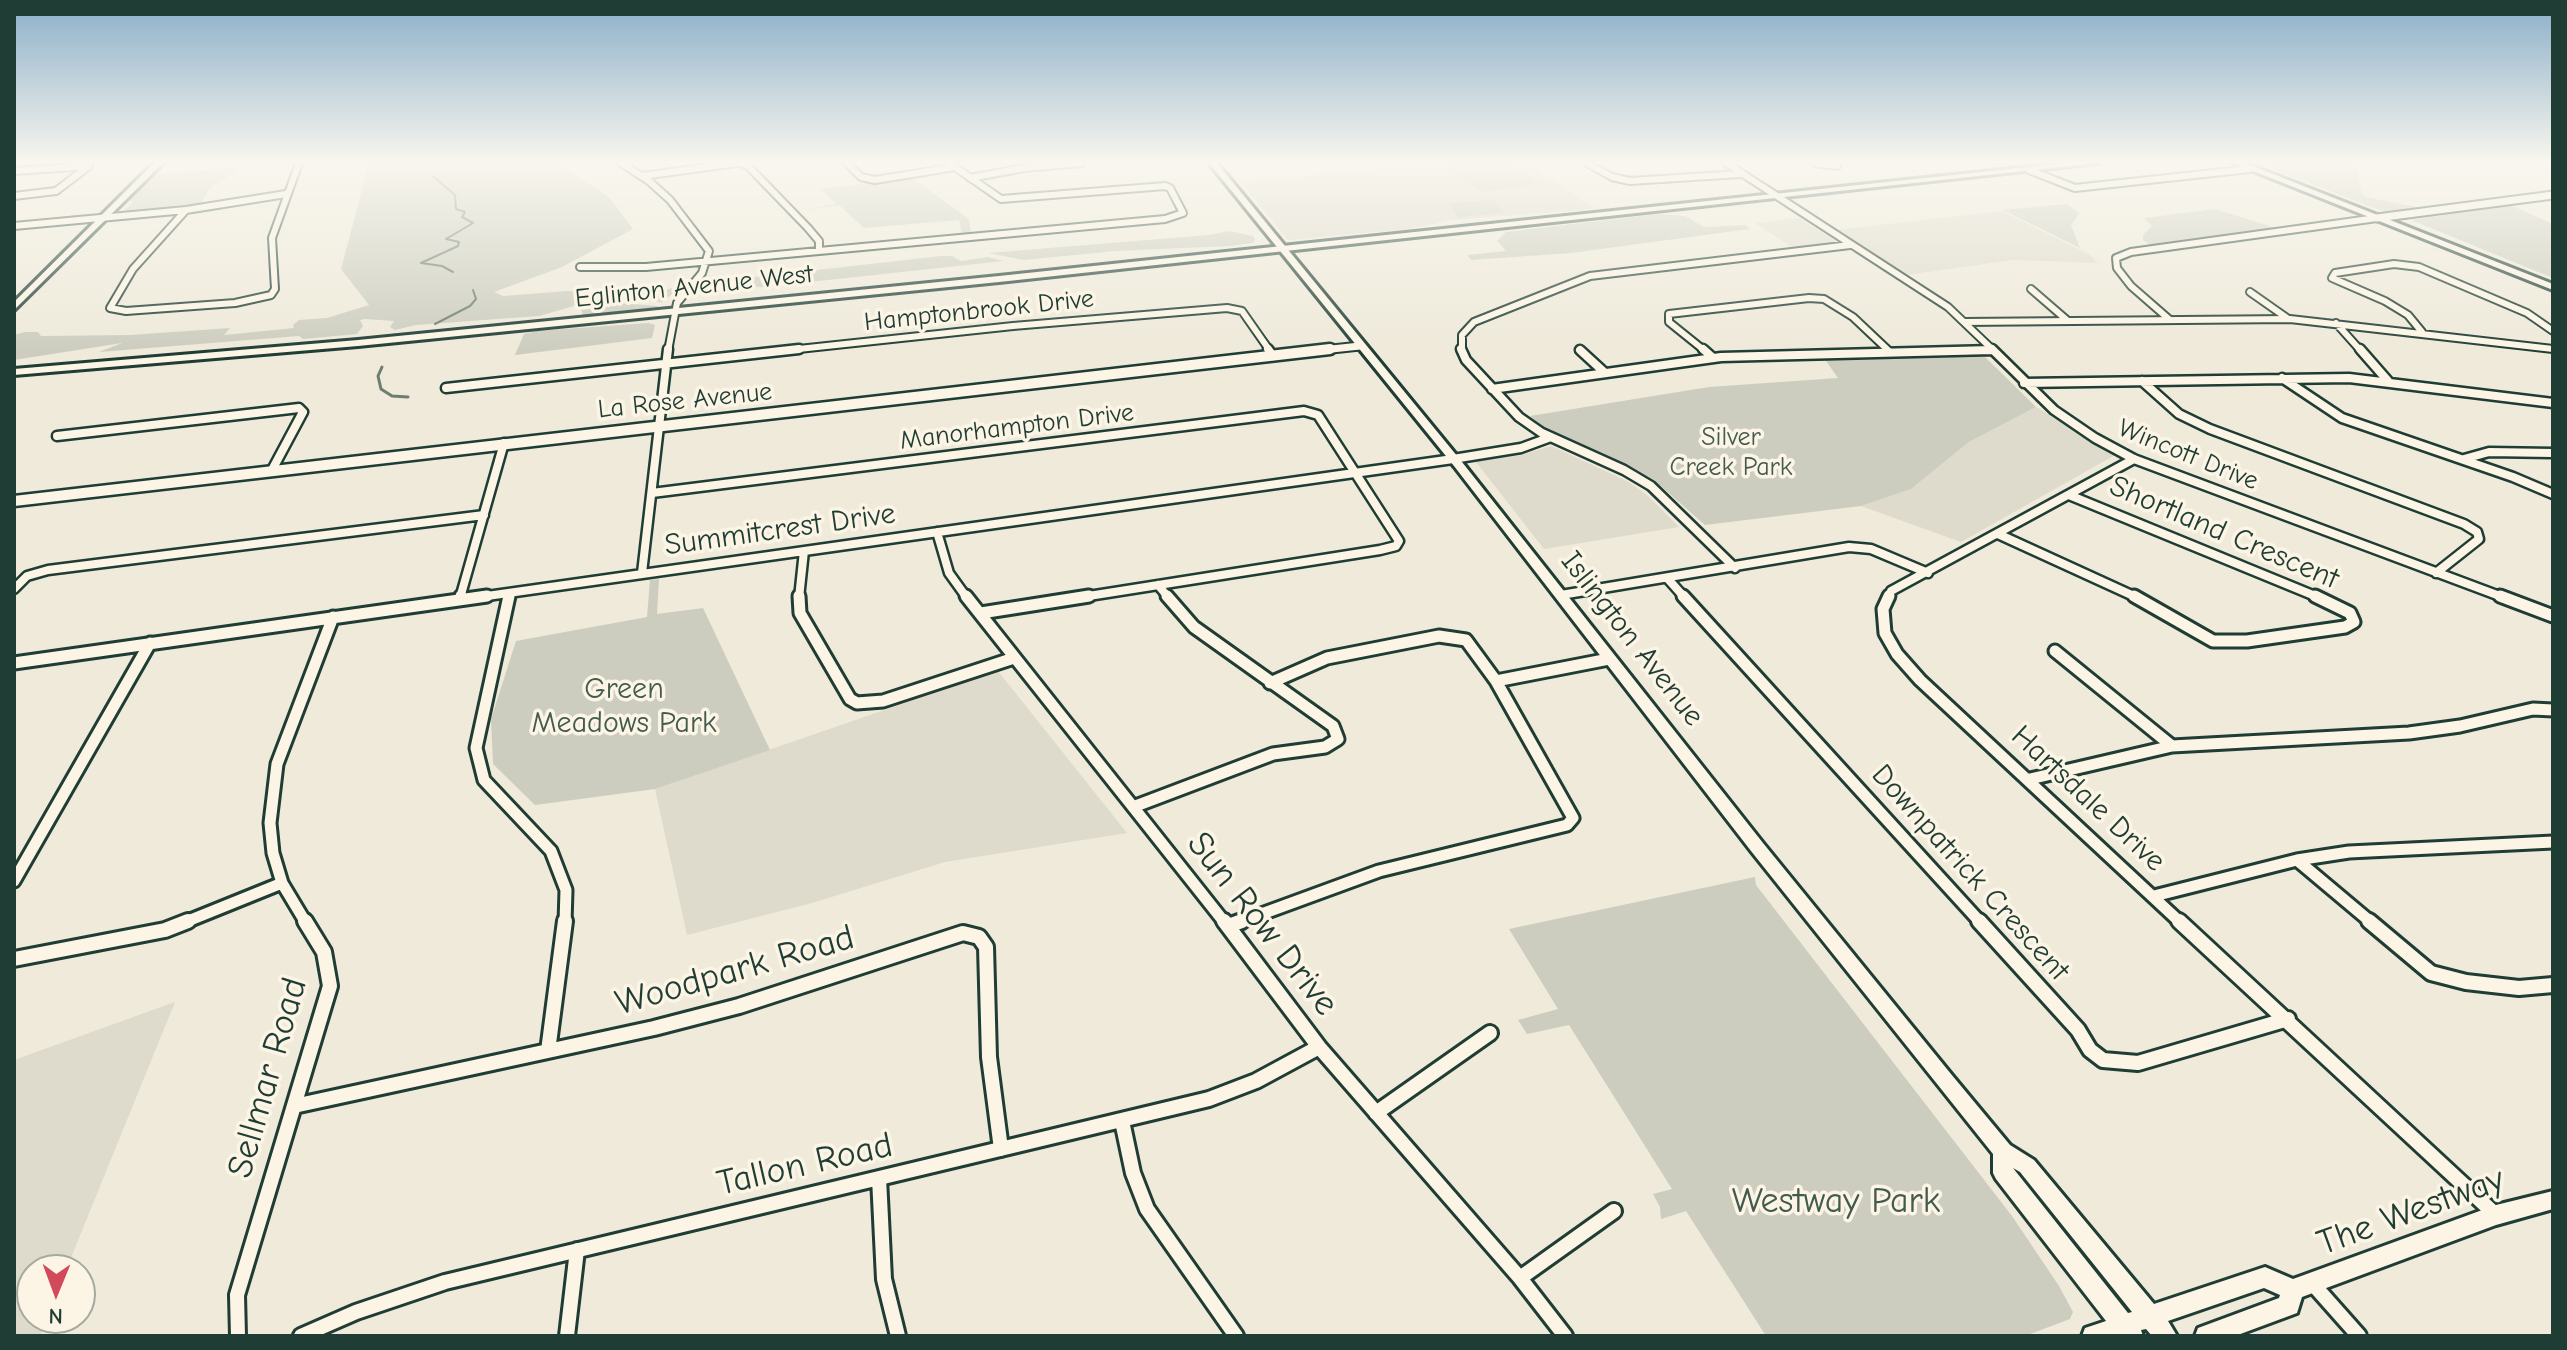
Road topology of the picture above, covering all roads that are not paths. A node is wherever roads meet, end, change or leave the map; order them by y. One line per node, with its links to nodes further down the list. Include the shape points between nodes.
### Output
1 (97, 226): 20 (main road)
2 (172, 226): 3 (street, via 133,269 110,308 235,303 271,295)
3 (276, 226)
4 (690, 226): 15 (street, via 709,251)
5 (806, 226): 13 (street, via 819,241)
6 (1087, 226): 13 (street)
7 (1264, 226): 14 (main road, Islington Avenue)
8 (1507, 226): 14 (main road, Eglinton Avenue West)
9 (1821, 226): 12 (street, Wincott Drive)
10 (2319, 226): 23 (street, via 2116,258 2131,286)
11 (2397, 226): 17 (main road)
12 (1850, 245): 25 (street, Wincott Drive); 44 (street, via 1598,274 1509,306 1466,328 1460,344 1466,360)
13 (819, 250): 15 (street)
14 (1284, 250): 21 (main road, Eglinton Avenue West); 29 (main road, Islington Avenue)
15 (707, 262): 16 (street); 21 (street)
16 (580, 267)
17 (2553, 287)
18 (2031, 289): 24 (street)
19 (2250, 292): 22 (street)
20 (14, 307)
21 (674, 312): 36 (street); 37 (main road, Eglinton Avenue West)
22 (2290, 319): 23 (street); 26 (street)
23 (2170, 320): 24 (street)
24 (2068, 321): 25 (street)
25 (1964, 322): 32 (street, Wincott Drive)
26 (2336, 322): 28 (street); 41 (street)
27 (2553, 331): 28 (street, via 2527,313 2419,267 2394,264 2335,273 2332,278 2408,315)
28 (2422, 332): 30 (street)
29 (1360, 346): 34 (street, La Rose Avenue); 51 (main road, Islington Avenue)
30 (2553, 349)
31 (1580, 350): 38 (street)
32 (1992, 350): 33 (street); 42 (street, Wincott Drive)
33 (1889, 351): 35 (street); 35 (street, via 1835,304 1816,298 1667,316)
34 (1273, 356): 36 (street, Hamptonbrook Drive, via 1242,311 1227,308); 46 (street, La Rose Avenue)
35 (1712, 357): 38 (street)
36 (665, 364): 43 (street, Hamptonbrook Drive); 46 (street)
37 (14, 372)
38 (1604, 372): 44 (street)
39 (2282, 378): 40 (street); 41 (street); 53 (street, via 2342,418)
40 (2142, 381): 42 (street); 67 (street, via 2179,414 2210,429 2477,532 2479,539)
41 (2388, 381): 45 (street)
42 (2024, 383): 52 (street, Wincott Drive, via 2065,419)
43 (446, 388)
44 (1492, 389): 48 (street, via 1519,417)
45 (2553, 403)
46 (658, 426): 49 (street, La Rose Avenue); 56 (street)
47 (57, 436): 54 (street, via 299,408 303,412)
48 (1551, 437): 51 (street, Summitcrest Drive, via 1521,448); 64 (street, via 1651,486)
49 (504, 443): 54 (street, La Rose Avenue); 60 (street)
50 (2553, 453): 53 (street, via 2489,452)
51 (1453, 459): 55 (street, Summitcrest Drive); 72 (main road, Islington Avenue)
52 (2134, 459): 58 (street, Hartsdale Drive); 67 (street, Wincott Drive)
53 (2463, 459): 57 (street)
54 (272, 470): 59 (street, La Rose Avenue)
55 (1355, 472): 56 (street, Manorhampton Drive, via 1318,415 1304,411); 61 (street, Summitcrest Drive); 69 (street, Manorhampton Drive, via 1397,536 1396,546)
56 (652, 493): 65 (street)
57 (2553, 494)
58 (2069, 495): 62 (street, Hartsdale Drive); 62 (street, Shortland Crescent, via 2332,603 2350,613 2354,622 2247,641 2213,641 2136,597)
59 (14, 501)
60 (484, 515): 70 (street, via 48,570 27,576); 73 (street)
61 (937, 532): 63 (street, Summitcrest Drive); 74 (street, Sun Row Drive, via 949,573)
62 (1998, 534): 66 (street, Hartsdale Drive)
63 (804, 551): 65 (street, Summitcrest Drive); 79 (street, via 800,613 857,703 883,701)
64 (1735, 568): 66 (street, via 1849,547 1871,549); 68 (street)
65 (642, 573): 71 (street, Summitcrest Drive)
66 (1928, 573): 86 (street, Hartsdale Drive, via 1891,591 1883,609 1885,633 1920,680)
67 (2436, 573): 75 (street, Wincott Drive)
68 (1668, 579): 72 (street); 96 (street, Downpatrick Crescent, via 2103,1060 2138,1063)
69 (1158, 585): 74 (street); 83 (street, via 1194,627)
70 (14, 589)
71 (510, 593): 73 (street, Summitcrest Drive); 99 (street, via 476,748 484,780 551,851 566,890)
72 (1561, 595): 80 (main road, Islington Avenue)
73 (460, 599): 76 (street, Summitcrest Drive)
74 (981, 613): 79 (street, Sun Row Drive)
75 (2553, 616)
76 (333, 617): 77 (street, Summitcrest Drive); 91 (street, Sellmar Road, via 293,716 272,792 273,853)
77 (150, 643): 81 (street, Summitcrest Drive); 90 (street)
78 (2055, 651): 85 (street)
79 (1014, 658): 87 (street, Sun Row Drive)
80 (1609, 659): 82 (street); 104 (main road, Islington Avenue)
81 (14, 663)
82 (1496, 681): 83 (street, via 1466,640 1448,635 1327,658); 93 (street, via 1573,818 1567,825 1379,871)
83 (1270, 683): 87 (street, via 1333,726 1338,739 1325,747 1273,754)
84 (2553, 710): 85 (street, via 2533,709 2409,733)
85 (2172, 746): 86 (street)
86 (2030, 779): 92 (street, Hartsdale Drive)
87 (1133, 807): 93 (street, Sun Row Drive)
88 (2553, 842): 89 (street, via 2349,852)
89 (2297, 860): 92 (street); 95 (street, via 2431,973 2519,988)
90 (14, 881)
91 (282, 883): 94 (street, via 165,930); 100 (street, Sellmar Road, via 324,952 330,975)
92 (2154, 896): 96 (street, Hartsdale Drive)
93 (1228, 926): 98 (street, Sun Row Drive)
94 (14, 959)
95 (2553, 985)
96 (2288, 1019): 108 (street, Hartsdale Drive)
97 (1490, 1033): 101 (street)
98 (1319, 1047): 101 (street, Sun Row Drive); 102 (street, Tallon Road, via 1229,1093)
99 (548, 1051): 100 (street, Woodpark Road); 103 (street, Woodpark Road, via 739,1006 956,934 974,934 986,947 989,1057)
100 (294, 1106): 114 (street, Sellmar Road, via 237,1295)
101 (1376, 1113): 110 (street, Sun Row Drive)
102 (1122, 1121): 103 (street, Tallon Road); 118 (street, via 1147,1209)
103 (1001, 1149): 105 (street, Tallon Road)
104 (2003, 1151): 112 (main road, Islington Avenue, via 2027,1166); 113 (main road, Islington Avenue, via 2003,1173)
105 (879, 1178): 109 (street, Tallon Road); 117 (street, via 884,1279)
106 (2553, 1200): 108 (main road, The Westway)
107 (1614, 1211): 110 (street)
108 (2496, 1215): 111 (main road, The Westway)
109 (577, 1250): 115 (street, Tallon Road, via 398,1296); 116 (street)
110 (1520, 1278): 119 (street, Sun Row Drive)
111 (2302, 1287): 112 (main road, The Westway, via 2265,1277); 122 (main road, The Westway, via 2289,1305); 123 (street)
112 (2151, 1316): 113 (main road, The Westway); 121 (main road, Islington Avenue)
113 (2128, 1331): 120 (main road, The Westway)
114 (238, 1336)
115 (301, 1336)
116 (567, 1336)
117 (898, 1336)
118 (1236, 1336)
119 (1565, 1336)
120 (2093, 1336)
121 (2166, 1336)
122 (2206, 1336)
123 (2359, 1336)

